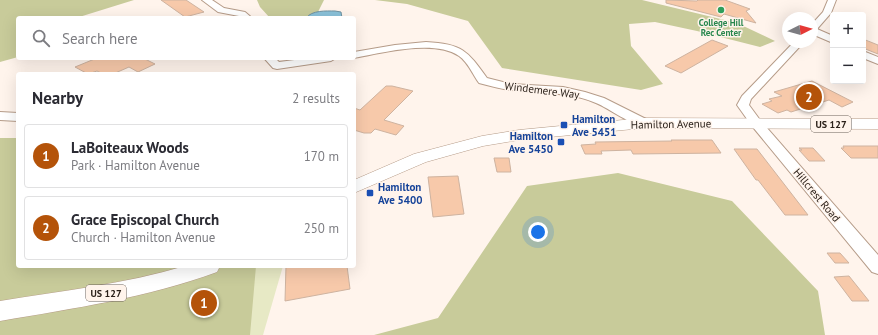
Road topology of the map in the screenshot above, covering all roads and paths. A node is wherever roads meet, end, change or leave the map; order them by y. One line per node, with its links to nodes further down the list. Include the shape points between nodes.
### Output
1 (206, 0): 3 (street, via 221,10)
2 (832, 0): 4 (street, via 827,13)
3 (244, 16)
4 (818, 23)
5 (818, 32): 6 (street)
6 (830, 38)
7 (793, 48): 16 (street, Hillcrest Road, via 744,100 746,111)
8 (356, 55): 15 (street, Windemere Way, via 437,45 464,55 483,81 511,87 563,90 581,94 600,100)
9 (866, 55): 12 (street)
10 (271, 60): 11 (street, via 277,66)
11 (318, 60)
12 (878, 60)
13 (0, 116): 14 (street)
14 (16, 117)
15 (644, 123): 16 (main road, Hamilton Avenue / US 127); 18 (main road, Hamilton Avenue / US 127, via 482,141 420,158)
16 (756, 123): 17 (main road, Hamilton Avenue / US 127); 19 (street, Hillcrest Road)
17 (878, 124)
18 (356, 186)
19 (878, 267)
20 (204, 268): 21 (main road, US 127, via 138,288)
21 (0, 311)

